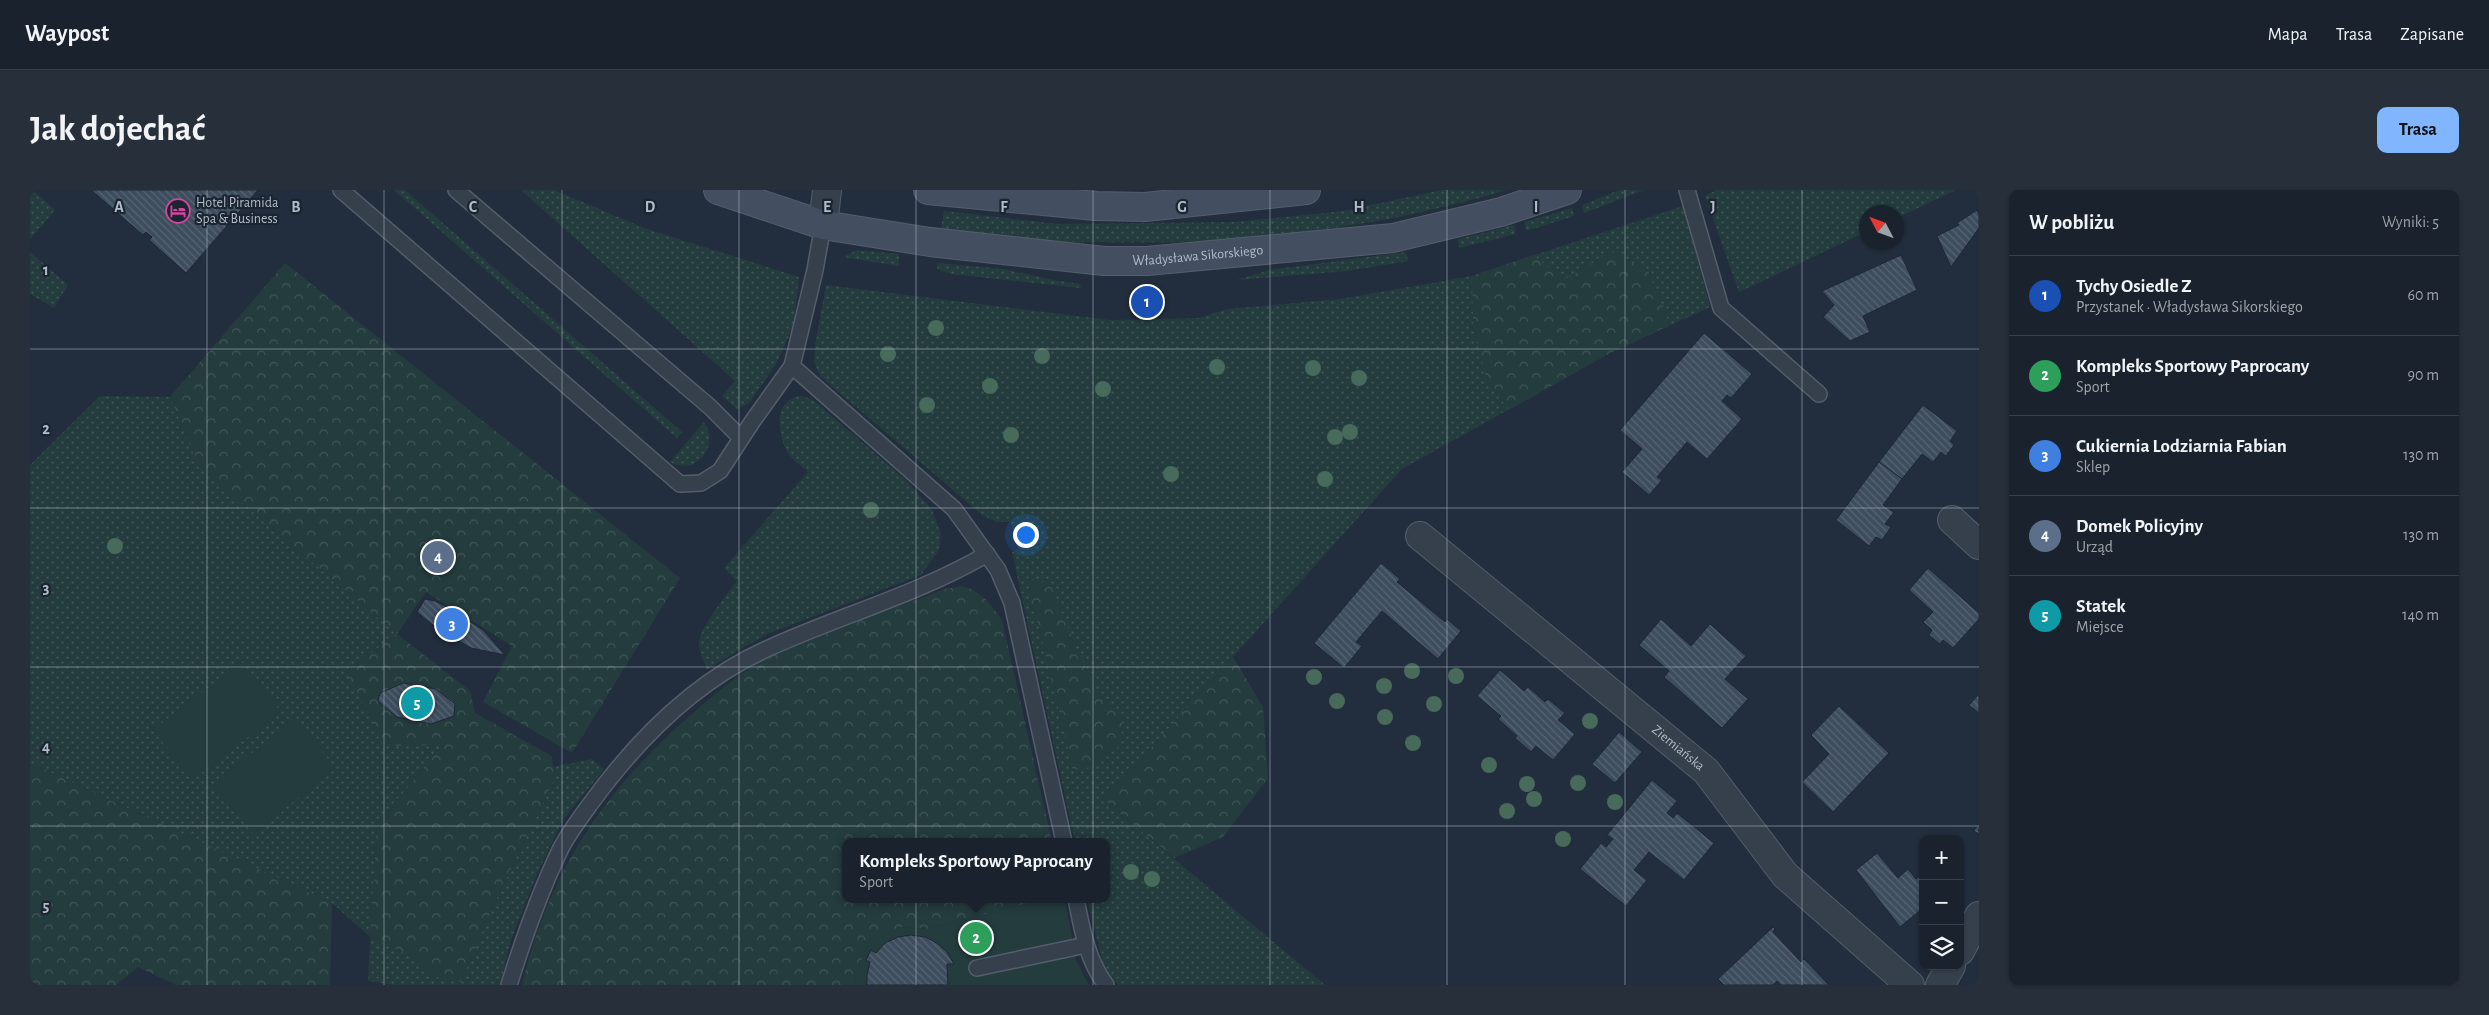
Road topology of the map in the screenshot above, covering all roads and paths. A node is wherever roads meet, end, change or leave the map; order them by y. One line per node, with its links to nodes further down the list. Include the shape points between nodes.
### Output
1 (341, 190): 12 (lane, via 680,484 701,483 720,471)
2 (456, 190): 12 (lane, via 710,407)
3 (718, 190): 9 (street, Władysława Sikorskiego)
4 (827, 190): 9 (street)
5 (928, 190): 6 (street, via 1096,206 1145,206)
6 (1306, 190)
7 (1567, 190): 9 (street, Władysława Sikorskiego, via 1501,212 1393,238 1147,261 1104,261 930,242)
8 (1687, 190): 11 (lane, via 1721,308)
9 (823, 225): 10 (lane)
10 (792, 366): 12 (lane); 16 (lane, via 954,508)
11 (1818, 394)
12 (741, 438)
13 (1952, 520): 15 (street)
14 (1420, 536): 26 (street, Ziemiańska, via 1706,771 1785,875)
15 (1979, 545)
16 (988, 554): 17 (lane, via 1012,603); 24 (lane, via 954,573 767,648 698,690 634,749 574,828 557,858 522,943)
17 (1063, 838)
18 (1077, 903): 21 (lane)
19 (1979, 916): 20 (street)
20 (1964, 944)
21 (1086, 945): 22 (lane); 25 (lane, via 1097,974)
22 (977, 968)
23 (1949, 970): 27 (street)
24 (509, 985)
25 (1106, 985)
26 (1910, 985)
27 (1940, 985)

